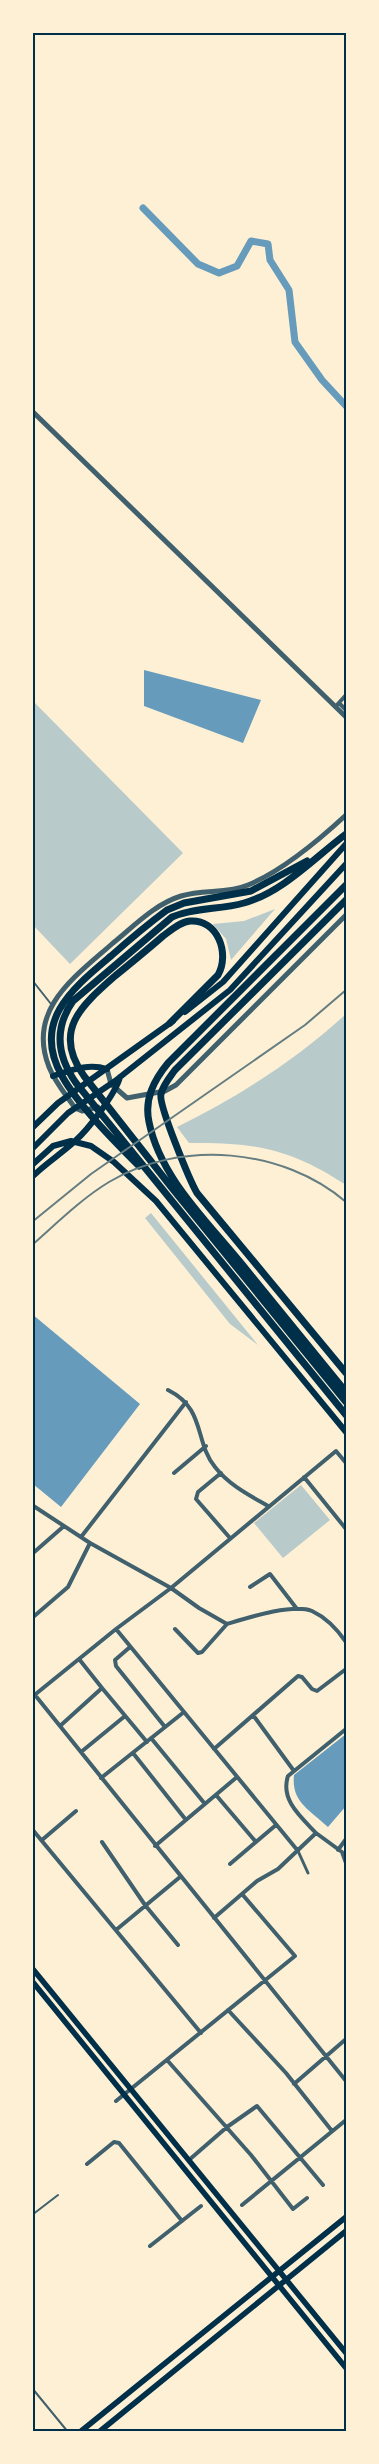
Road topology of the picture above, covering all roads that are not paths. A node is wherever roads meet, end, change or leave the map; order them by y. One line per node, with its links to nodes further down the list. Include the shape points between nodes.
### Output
1 (32, 410): 3 (street)
2 (346, 695): 3 (street)
3 (337, 704): 4 (street); 5 (street)
4 (346, 710)
5 (346, 717)
6 (346, 815): 14 (street, via 261,879 238,889 182,896 163,903 77,975)
7 (346, 834): 33 (highway, via 288,880 254,900 186,911 172,917 73,1001 66,1011 59,1036 69,1072)
8 (346, 844): 15 (main road, via 223,982)
9 (346, 864): 18 (main road, via 230,990)
10 (346, 884): 30 (highway, via 168,1063 151,1089 148,1104 153,1138 177,1184)
11 (346, 900): 28 (highway, via 176,1070 160,1098 184,1168 197,1193)
12 (346, 915): 20 (street, via 176,1085 164,1091 127,1098)
13 (32, 980): 14 (lane)
14 (52, 1004): 17 (street, via 46,1020 44,1051)
15 (170, 1023): 16 (main road); 32 (highway, via 223,966 224,950 213,931 197,922 188,921 177,926 81,1008 71,1026 73,1057 84,1076 172,1188)
16 (107, 1069): 17 (main road, via 93,1065); 19 (street); 21 (main road)
17 (54, 1076): 21 (street)
18 (121, 1076): 19 (main road); 20 (main road)
19 (111, 1084): 20 (street); 23 (main road)
20 (116, 1090): 22 (main road)
21 (67, 1096): 23 (street); 24 (main road)
22 (102, 1107): 23 (street, via 82,1111); 27 (main road, via 78,1139)
23 (75, 1108): 25 (main road)
24 (32, 1128)
25 (32, 1149)
26 (32, 1165): 34 (main road, via 52,1146 71,1141 91,1146 114,1162 156,1201)
27 (32, 1176)
28 (346, 1373)
29 (168, 1390): 31 (street)
30 (346, 1392)
31 (186, 1402): 35 (street); 44 (street)
32 (346, 1402)
33 (346, 1415)
34 (346, 1432)
35 (206, 1446): 37 (street); 38 (street)
36 (346, 1463): 39 (street, via 336,1451)
37 (174, 1473)
38 (221, 1473): 41 (street); 45 (street, via 198,1492 196,1499)
39 (304, 1477): 41 (street); 43 (street)
40 (32, 1505): 42 (street)
41 (268, 1506): 45 (street)
42 (64, 1526): 44 (street); 47 (street)
43 (346, 1529)
44 (81, 1537): 46 (street)
45 (230, 1538): 49 (street)
46 (90, 1543): 49 (street); 51 (street, via 68,1587)
47 (32, 1554)
48 (250, 1587): 50 (street, via 270,1574)
49 (171, 1588): 52 (street); 53 (street)
50 (297, 1608): 52 (street); 55 (street, via 311,1611 333,1625)
51 (32, 1618)
52 (227, 1624): 54 (street, via 198,1653)
53 (116, 1629): 56 (street); 57 (street)
54 (175, 1629)
55 (346, 1642)
56 (130, 1646): 61 (street); 65 (street, via 115,1660 116,1666)
57 (79, 1659): 59 (street); 60 (street)
58 (346, 1669): 62 (street, via 318,1691 298,1676)
59 (102, 1688): 63 (street); 64 (street)
60 (34, 1696): 64 (street)
61 (184, 1712): 65 (street); 69 (street)
62 (253, 1715): 69 (street); 72 (street)
63 (126, 1716): 68 (street); 70 (street)
64 (60, 1726): 70 (street)
65 (165, 1727): 67 (street)
66 (346, 1729): 72 (street)
67 (151, 1738): 68 (street); 76 (street)
68 (146, 1742): 71 (street)
69 (214, 1749): 74 (street)
70 (81, 1752): 73 (street)
71 (133, 1753): 73 (street); 78 (street)
72 (294, 1771): 81 (street, via 285,1784 286,1793 291,1804)
73 (102, 1778): 86 (street)
74 (237, 1778): 75 (street); 79 (street)
75 (216, 1795): 76 (street); 85 (street)
76 (205, 1804): 78 (street)
77 (76, 1812): 83 (street)
78 (186, 1820): 86 (street)
79 (276, 1826): 85 (street); 88 (street)
80 (32, 1829): 83 (street)
81 (316, 1833): 87 (street); 88 (street)
82 (346, 1839): 87 (street)
83 (42, 1840): 96 (street)
84 (102, 1842): 94 (street)
85 (256, 1842): 90 (street)
86 (156, 1846): 92 (street)
87 (338, 1850): 89 (street)
88 (298, 1851): 91 (street); 93 (street)
89 (346, 1863)
90 (230, 1864)
91 (308, 1873)
92 (180, 1877): 94 (street); 95 (street)
93 (242, 1894): 95 (street); 99 (street, via 295,1956)
94 (145, 1905): 96 (street); 97 (street)
95 (214, 1918): 99 (street)
96 (116, 1930): 102 (street)
97 (178, 1945)
98 (32, 1968): 108 (main road)
99 (265, 1980): 101 (street); 104 (street)
100 (32, 1981): 109 (main road)
101 (228, 2010): 102 (street); 107 (street)
102 (201, 2032): 105 (street)
103 (346, 2039): 104 (street)
104 (326, 2056): 106 (street); 107 (street)
105 (167, 2060): 108 (street); 112 (street)
106 (346, 2081)
107 (294, 2084): 113 (street)
108 (131, 2089): 109 (street); 115 (main road)
109 (124, 2095): 110 (street); 129 (main road)
110 (116, 2101)
111 (346, 2120): 113 (street)
112 (227, 2127): 114 (street, via 257,2106); 115 (street); 117 (street)
113 (332, 2131): 114 (street)
114 (300, 2158): 117 (street); 118 (street)
115 (189, 2160): 128 (main road)
116 (87, 2164): 125 (street, via 114,2142 119,2143)
117 (272, 2180): 120 (street, via 293,2209); 121 (street)
118 (323, 2185)
119 (58, 2195): 123 (lane)
120 (306, 2198)
121 (242, 2205)
122 (201, 2206): 125 (street)
123 (32, 2215)
124 (346, 2217): 128 (main road)
125 (182, 2220): 127 (street)
126 (346, 2231): 130 (main road)
127 (150, 2246)
128 (279, 2271): 129 (main road); 130 (main road)
129 (272, 2277): 131 (main road); 136 (main road)
130 (286, 2280): 131 (main road); 132 (main road)
131 (279, 2286): 133 (main road); 137 (main road)
132 (346, 2353)
133 (346, 2368)
134 (32, 2388): 135 (lane)
135 (68, 2432)
136 (80, 2432)
137 (99, 2432)

